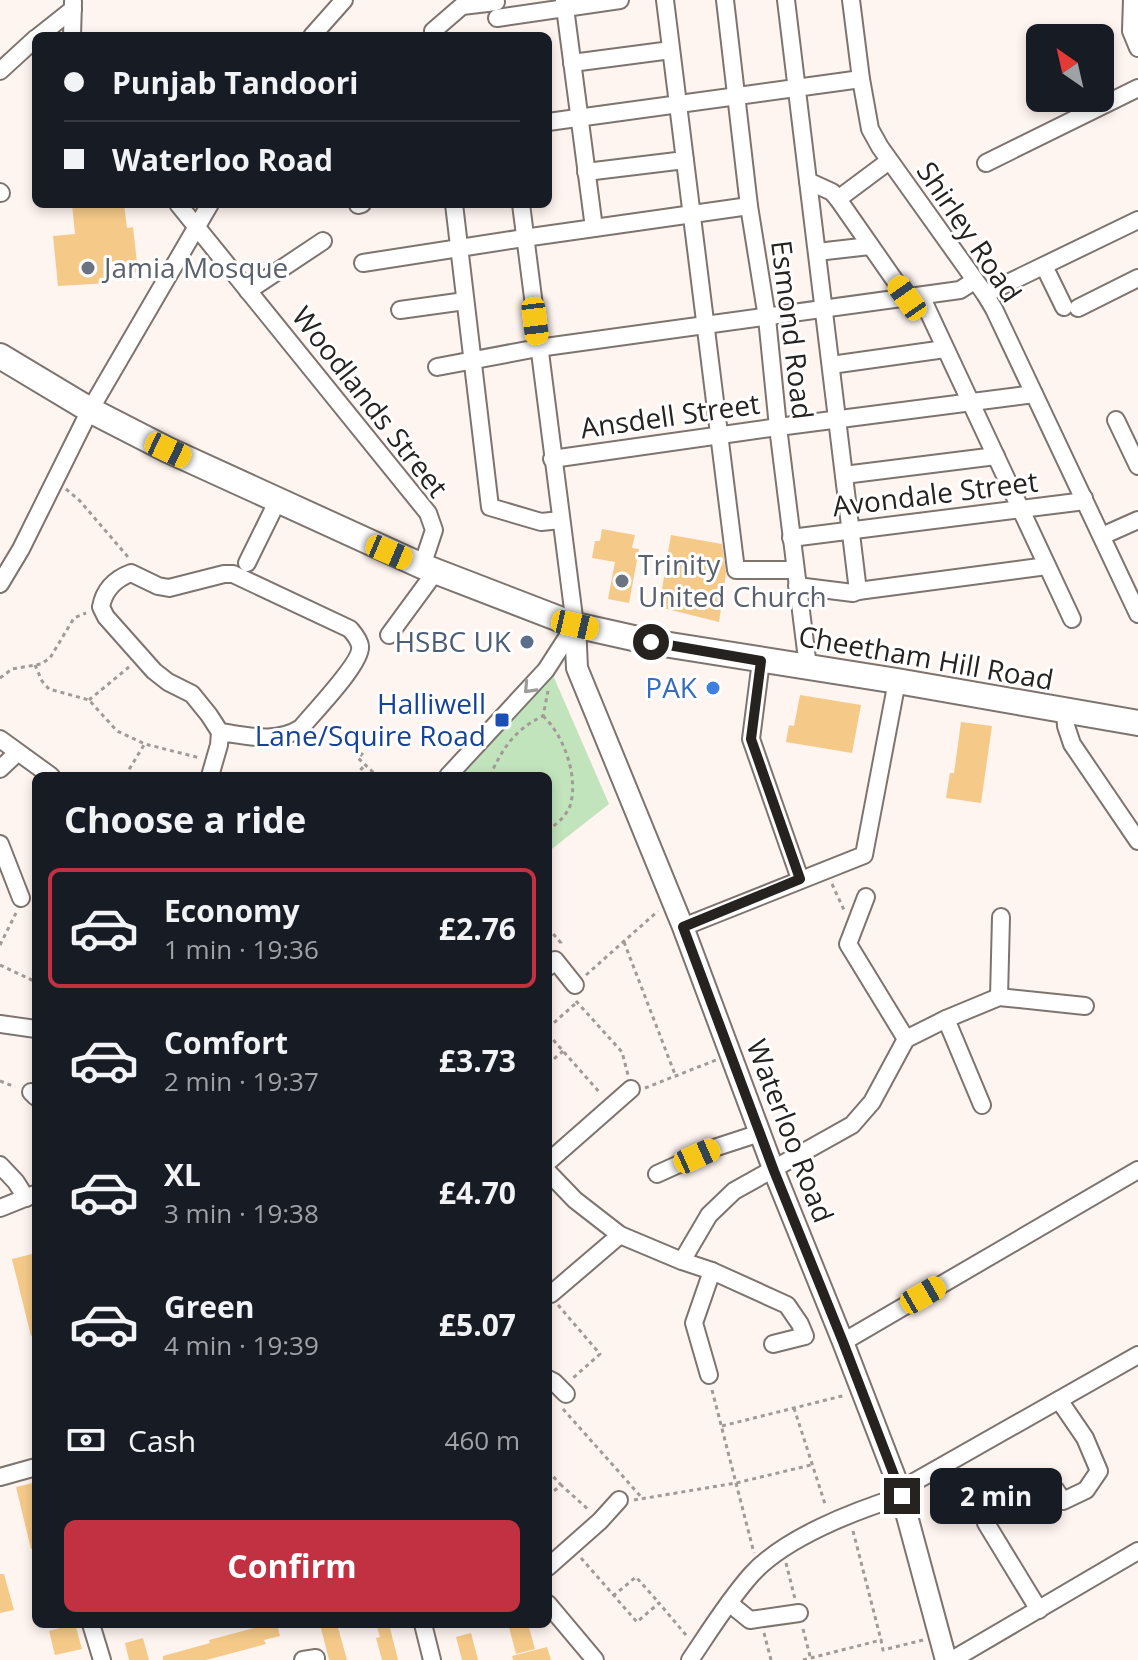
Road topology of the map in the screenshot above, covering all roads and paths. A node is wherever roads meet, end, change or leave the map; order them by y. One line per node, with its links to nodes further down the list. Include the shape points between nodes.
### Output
1 (344, 0): 13 (street)
2 (620, 0): 8 (street)
3 (665, 0): 18 (street)
4 (725, 0): 24 (street, Esmond Road)
5 (786, 0): 23 (street)
6 (851, 0): 21 (street, Shirley Road)
7 (1132, 0): 17 (street, via 1131,31)
8 (565, 4): 10 (street); 19 (street)
9 (73, 5): 11 (street); 12 (street)
10 (496, 7): 14 (street, via 462,6); 15 (street)
11 (43, 32)
12 (72, 32)
13 (316, 32)
14 (433, 32)
15 (499, 32)
16 (32, 42): 20 (street)
17 (1138, 48)
18 (671, 50): 19 (street); 25 (street)
19 (572, 63): 26 (street)
20 (0, 71)
21 (861, 79): 23 (street); 29 (street, Shirley Road, via 870,129)
22 (1138, 88): 30 (street)
23 (797, 89): 24 (street); 32 (street)
24 (737, 97): 25 (street); 34 (street, Esmond Road)
25 (678, 105): 26 (street); 28 (street)
26 (579, 118): 27 (street); 31 (street)
27 (552, 121)
28 (685, 160): 31 (street); 39 (street)
29 (889, 161): 33 (street); 51 (street, Shirley Road)
30 (986, 163)
31 (586, 172): 42 (street)
32 (808, 181): 33 (street); 47 (street)
33 (838, 199): 45 (street)
34 (749, 206): 39 (street); 57 (street, Esmond Road)
35 (181, 208): 41 (street, Woodlands Street)
36 (208, 208): 41 (street)
37 (454, 208): 46 (street)
38 (521, 208): 43 (street)
39 (692, 215): 42 (street); 58 (street)
40 (1138, 220): 49 (street)
41 (197, 227): 52 (street, Woodlands Street); 67 (street)
42 (594, 228): 43 (street)
43 (524, 238): 46 (street); 59 (street)
44 (323, 241): 52 (street)
45 (870, 246): 47 (street); 53 (street)
46 (459, 248): 48 (street); 54 (street)
47 (817, 252): 56 (street)
48 (363, 263)
49 (1044, 266): 50 (street, via 1071,307); 51 (street)
50 (1138, 278)
51 (980, 288): 53 (street); 65 (street, Shirley Road)
52 (248, 291): 87 (street, Woodlands Street, via 428,513 434,530)
53 (914, 297): 56 (street); 60 (street)
54 (465, 301): 55 (street); 62 (street)
55 (400, 310)
56 (824, 310): 57 (street); 63 (street)
57 (767, 318): 58 (street); 70 (street, Esmond Road)
58 (706, 326): 59 (street); 71 (street)
59 (538, 348): 62 (street); 73 (street)
60 (945, 349): 63 (street); 66 (street)
61 (0, 356): 67 (highway, Cheetham Hill Road)
62 (473, 360): 64 (street); 80 (street, via 490,507 541,522)
63 (831, 365): 68 (street)
64 (437, 367)
65 (1034, 394): 66 (street, Ansdell Street); 77 (street, Shirley Road)
66 (970, 402): 68 (street, Ansdell Street); 72 (street)
67 (90, 410): 76 (street); 78 (highway, Cheetham Hill Road)
68 (837, 419): 70 (street, Ansdell Street); 75 (street)
69 (1116, 420): 74 (street)
70 (778, 427): 71 (street, Ansdell Street); 84 (street, Esmond Road)
71 (719, 435): 73 (street, Ansdell Street); 89 (street, via 736,570)
72 (996, 456): 75 (street); 79 (street)
73 (552, 459): 80 (street)
74 (1138, 466)
75 (844, 475): 82 (street)
76 (56, 480): 88 (path, via 127,555); 90 (street)
77 (1084, 498): 79 (street, Avondale Street); 83 (street, Shirley Road)
78 (278, 500): 85 (street); 87 (highway, Cheetham Hill Road)
79 (1020, 509): 82 (street, Avondale Street); 86 (street)
80 (561, 520): 95 (street)
81 (1138, 520): 83 (street)
82 (851, 530): 84 (street, Avondale Street); 91 (street)
83 (1102, 536): 93 (street, Shirley Road)
84 (791, 538): 89 (street, Esmond Road)
85 (247, 563)
86 (1047, 566): 91 (street); 94 (street)
87 (429, 568): 95 (highway, Cheetham Hill Road); 96 (street, Woodlands Street)
88 (131, 573): 92 (street, via 107,589); 106 (street, via 169,588 224,574 240,576 357,637 359,656 301,728 279,738)
89 (796, 578): 91 (street); 100 (street, Esmond Road)
90 (0, 584)
91 (858, 591)
92 (101, 607): 97 (street); 99 (path, via 74,618 50,658)
93 (1138, 614)
94 (1072, 619)
95 (575, 625): 98 (highway, Cheetham Hill Road); 118 (street, one-way to 118, via 546,670); 127 (main road, Waterloo Road, via 577,668)
96 (389, 635)
97 (141, 657): 103 (path); 106 (street, via 168,682 192,694)
98 (761, 661): 100 (highway, Cheetham Hill Road); 124 (street, via 751,739)
99 (35, 665): 101 (path, via 12,669); 103 (path, via 49,689)
100 (808, 667): 102 (highway, Cheetham Hill Road)
101 (0, 678)
102 (897, 681): 104 (highway, Cheetham Hill Road); 123 (street, via 864,855)
103 (89, 700): 108 (path, via 117,731)
104 (1065, 711): 105 (highway, Cheetham Hill Road); 121 (street, via 1072,744)
105 (1138, 723)
106 (220, 732): 113 (street)
107 (0, 739): 109 (street)
108 (145, 744): 113 (path); 115 (path)
109 (17, 753): 112 (street); 114 (street)
110 (363, 753): 111 (path, via 358,758)
111 (365, 765): 116 (path); 117 (path)
112 (0, 769)
113 (212, 769)
114 (45, 772)
115 (128, 772)
116 (359, 772)
117 (373, 772)
118 (452, 772)
119 (492, 772): 120 (path, via 517,734 543,716 549,721 567,756 572,785 570,806)
120 (552, 826)
121 (1138, 841)
122 (0, 844): 126 (street)
123 (825, 870): 124 (street); 129 (path, via 849,919)
124 (800, 879): 130 (street)
125 (866, 897): 129 (street)
126 (21, 898): 132 (path)
127 (672, 899): 130 (main road, Waterloo Road); 131 (path)
128 (1001, 917): 137 (street)
129 (856, 923): 145 (street, via 848,944)
130 (683, 927): 147 (main road, Waterloo Road)
131 (623, 940): 136 (path); 149 (path)
132 (0, 945)
133 (552, 963): 136 (street, via 555,960)
134 (0, 965): 135 (path)
135 (32, 980)
136 (575, 985): 138 (path)
137 (999, 997): 139 (street); 140 (street)
138 (576, 1003): 142 (path); 150 (path, via 622,1052)
139 (1085, 1006)
140 (946, 1019): 145 (street); 151 (street)
141 (0, 1024): 143 (street)
142 (552, 1024)
143 (32, 1028)
144 (552, 1039): 146 (path)
145 (906, 1039): 157 (street, via 872,1102 852,1125)
146 (563, 1051): 148 (path); 152 (path)
147 (731, 1055): 149 (path); 153 (main road, Waterloo Road)
148 (552, 1061)
149 (676, 1077): 150 (path)
150 (631, 1089): 152 (street)
151 (982, 1105)
152 (611, 1106): 154 (street)
153 (760, 1133): 157 (main road, Waterloo Road); 158 (street)
154 (552, 1158)
155 (0, 1165): 160 (street)
156 (1138, 1170): 167 (street)
157 (774, 1171): 163 (street, via 734,1191 715,1208); 167 (main road, Waterloo Road)
158 (657, 1174)
159 (552, 1176): 162 (street)
160 (31, 1196): 161 (street)
161 (0, 1208)
162 (620, 1235): 163 (street); 165 (street)
163 (682, 1261): 164 (street)
164 (712, 1271): 168 (street, via 787,1305 805,1336); 170 (street, via 694,1323)
165 (552, 1293)
166 (552, 1296): 171 (path, via 600,1354)
167 (843, 1342): 172 (main road, Waterloo Road)
168 (773, 1344)
169 (1138, 1355): 173 (street)
170 (709, 1375): 175 (path)
171 (558, 1387): 186 (path, via 562,1408)
172 (862, 1391): 174 (path); 184 (main road, Waterloo Road)
173 (1059, 1400): 182 (street, via 1085,1438 1099,1471 1086,1490 1063,1501); 184 (street)
174 (794, 1408): 175 (path); 176 (path)
175 (722, 1426): 180 (path)
176 (811, 1465): 180 (path); 190 (path)
177 (32, 1468): 179 (street)
178 (552, 1475): 181 (path)
179 (0, 1477)
180 (736, 1483): 186 (path); 194 (path)
181 (561, 1485): 183 (path); 188 (path)
182 (1055, 1489)
183 (552, 1493)
184 (901, 1493): 187 (street); 204 (main road, Waterloo Road)
185 (619, 1500): 186 (path); 188 (street)
186 (644, 1500)
187 (849, 1516): 190 (street); 205 (path)
188 (600, 1521): 191 (street)
189 (986, 1523): 199 (street)
190 (831, 1524): 194 (street, via 785,1546)
191 (571, 1546): 193 (street); 195 (path)
192 (1138, 1551): 199 (street)
193 (552, 1563)
194 (758, 1568): 197 (street)
195 (613, 1596): 196 (path, via 637,1622); 196 (path, via 636,1577)
196 (659, 1603): 206 (path)
197 (729, 1603): 201 (street, via 750,1620); 206 (street)
198 (552, 1609): 211 (street)
199 (1039, 1610): 215 (street)
200 (799, 1613): 201 (street)
201 (761, 1620): 212 (path)
202 (92, 1628): 207 (street)
203 (424, 1628): 210 (street)
204 (940, 1636): 205 (path, via 883,1650); 214 (main road, Waterloo Road)
205 (881, 1640): 213 (path)
206 (694, 1654)
207 (98, 1659)
208 (303, 1660): 209 (street)
209 (316, 1660)
210 (432, 1660)
211 (595, 1660)
212 (771, 1660)
213 (803, 1660)
214 (946, 1660)
215 (952, 1660)

